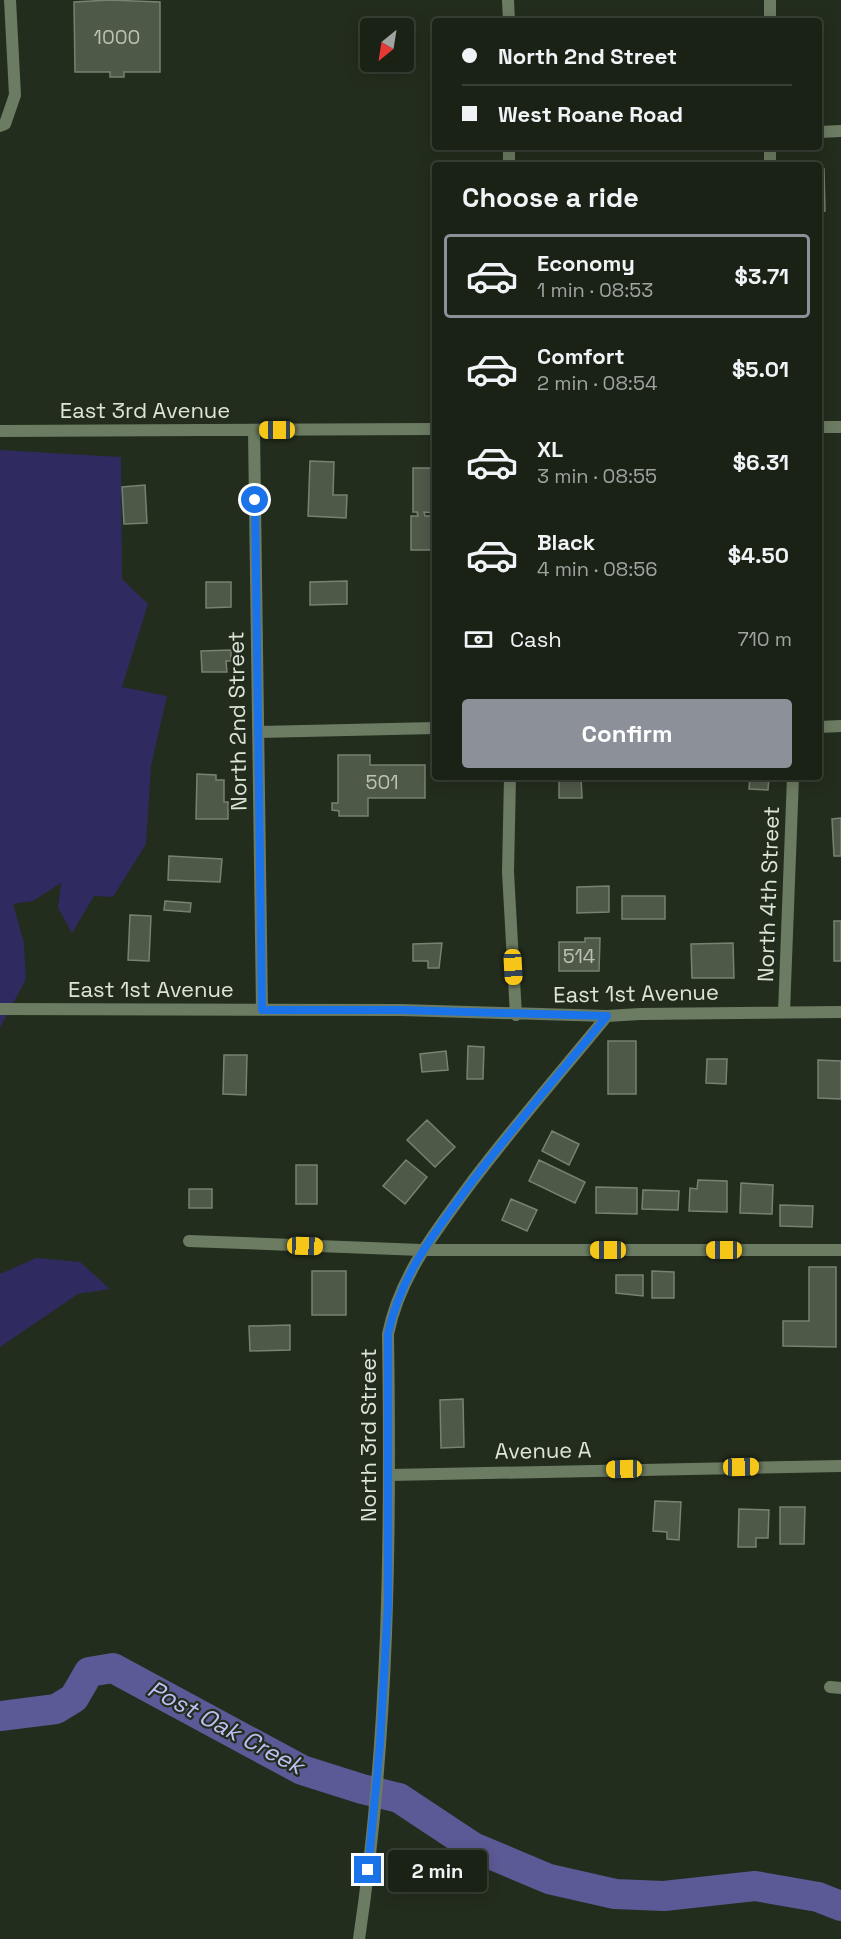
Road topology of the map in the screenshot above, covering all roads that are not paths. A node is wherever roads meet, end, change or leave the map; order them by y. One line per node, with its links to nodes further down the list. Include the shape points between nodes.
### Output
1 (10, 0): 6 (street, via 15,94)
2 (508, 0): 4 (street)
3 (770, 0): 5 (street)
4 (508, 18)
5 (770, 18)
6 (3, 125)
7 (841, 131): 8 (street)
8 (822, 132)
9 (822, 427): 10 (street)
10 (841, 427)
11 (432, 429): 13 (street, East 3rd Avenue)
12 (0, 431): 13 (street, East 3rd Avenue)
13 (254, 431): 17 (street, North 2nd Street)
14 (841, 726): 15 (street)
15 (822, 727)
16 (432, 728): 17 (street)
17 (259, 732): 21 (street, North 2nd Street)
18 (510, 780): 24 (street, via 508,872)
19 (794, 780): 22 (street, North 4th Street)
20 (0, 1009): 21 (street, East 1st Avenue)
21 (262, 1010): 24 (street, East 1st Avenue)
22 (784, 1012): 23 (street, East 1st Avenue); 25 (street, East 1st Avenue)
23 (841, 1012)
24 (516, 1015): 25 (street, East 1st Avenue)
25 (607, 1016): 27 (street, North 3rd Street, via 493,1153)
26 (189, 1241): 27 (street)
27 (421, 1250): 28 (street); 30 (street, North 3rd Street, via 394,1307 388,1334)
28 (841, 1250)
29 (841, 1466): 30 (street, Avenue A)
30 (390, 1475): 31 (street, North 3rd Street, via 380,1744)
31 (359, 1939)

